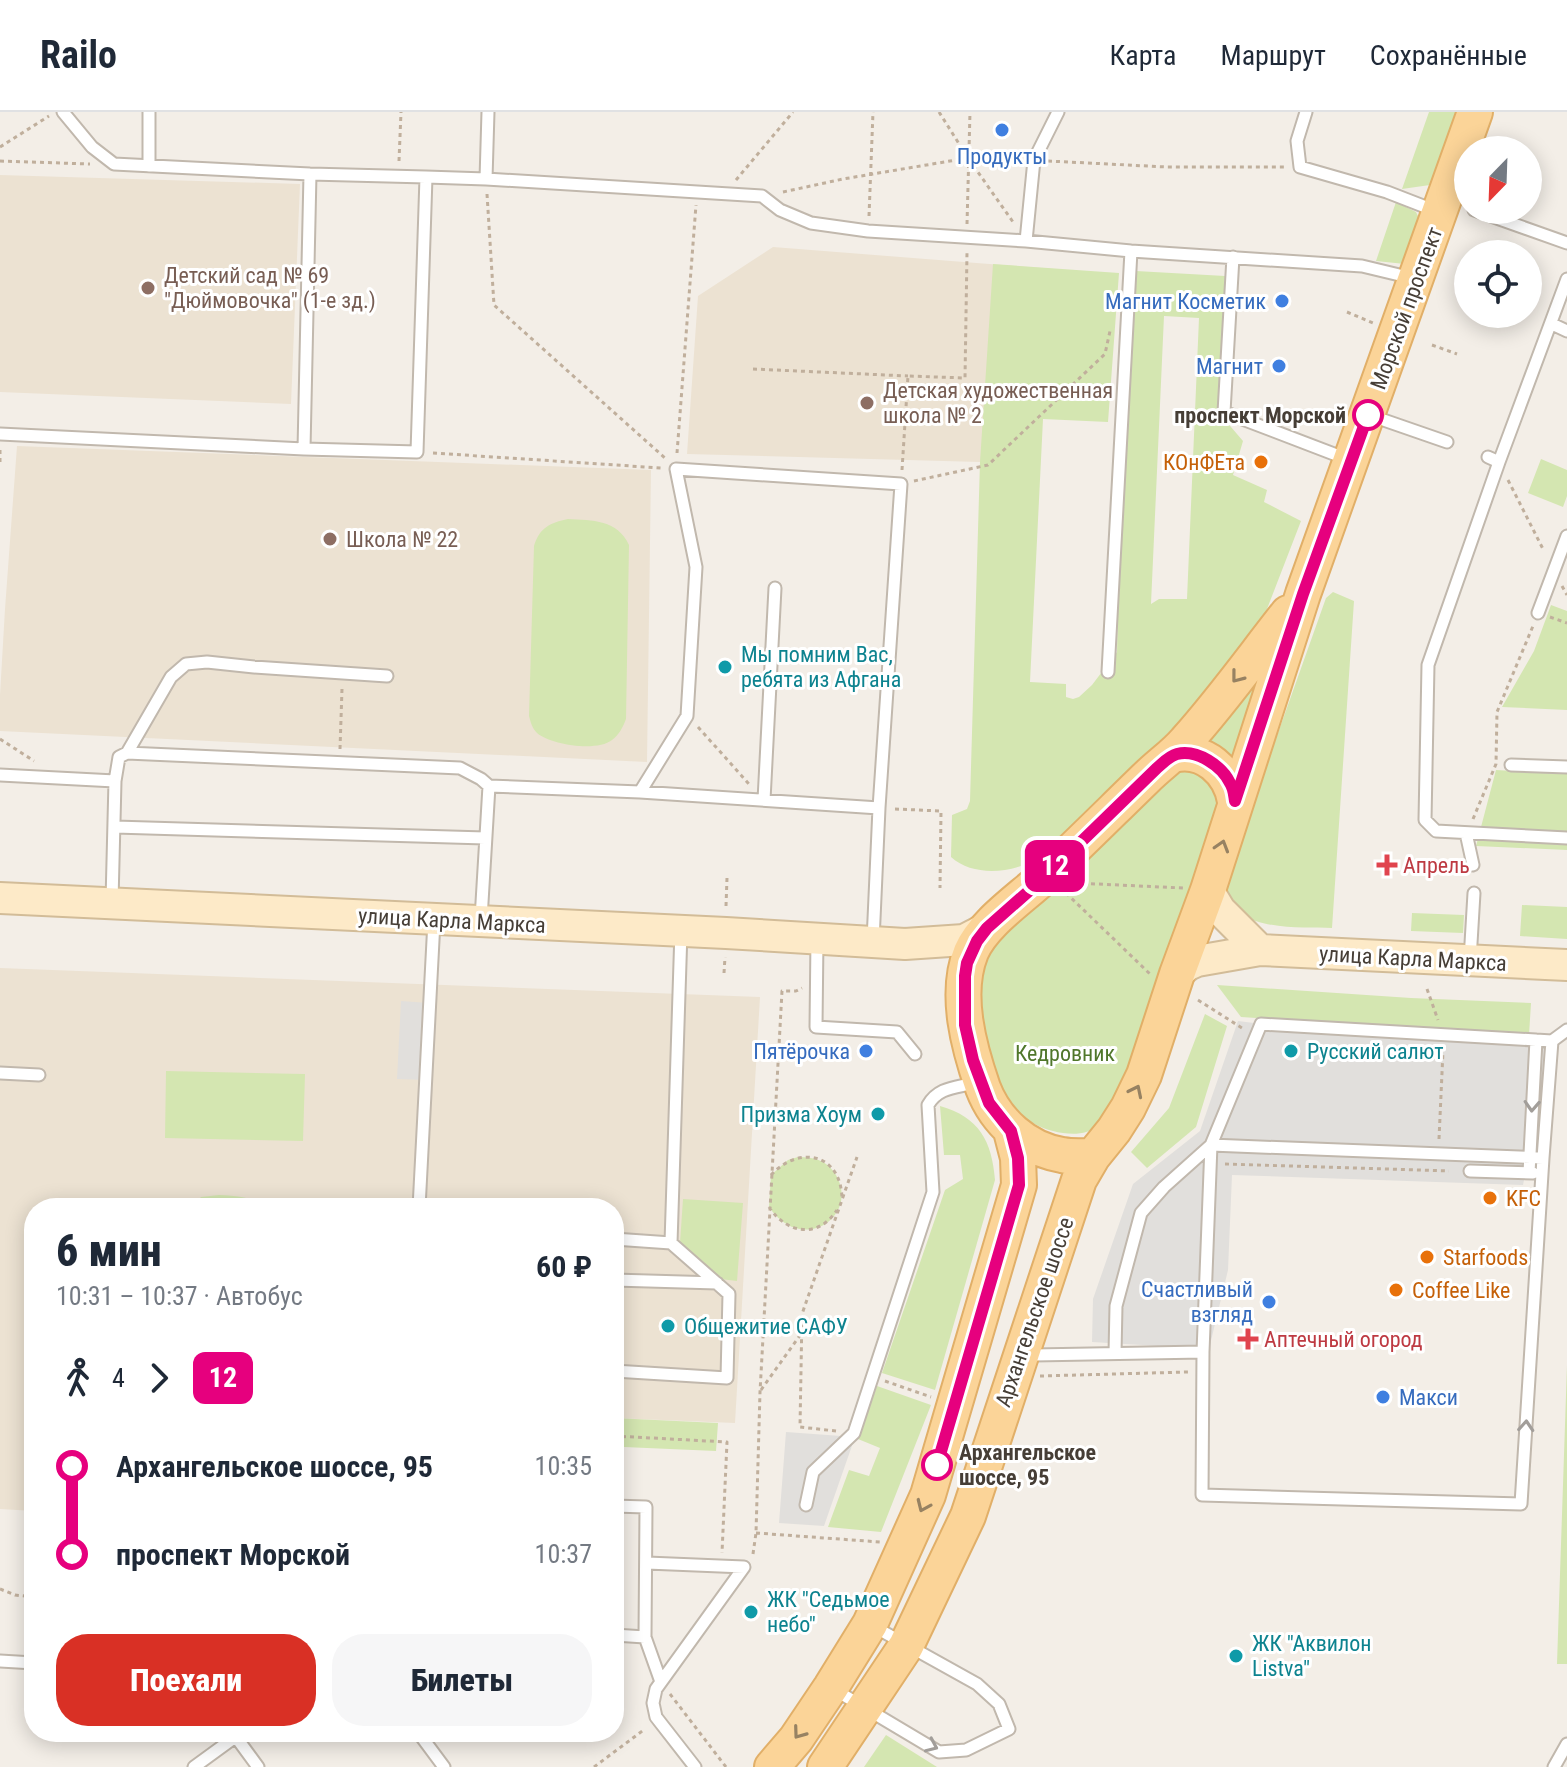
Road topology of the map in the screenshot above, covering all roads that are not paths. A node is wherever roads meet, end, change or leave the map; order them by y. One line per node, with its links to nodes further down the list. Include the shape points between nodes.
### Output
1 (63, 112): 8 (lane, via 114,164)
2 (149, 112): 8 (lane)
3 (488, 112): 11 (lane)
4 (1058, 112): 14 (lane, via 1034,160)
5 (1306, 112): 12 (lane, via 1297,141 1300,167)
6 (1475, 112): 7 (main road, Морской проспект)
7 (1470, 136)
8 (149, 166): 9 (lane)
9 (310, 174): 10 (lane); 25 (lane)
10 (426, 177): 11 (lane); 25 (lane, via 417,452)
11 (486, 179): 14 (lane, via 762,196 811,223)
12 (1454, 207): 19 (main road, Морской проспект)
13 (1507, 224): 15 (lane)
14 (1026, 241): 16 (lane)
15 (1567, 243)
16 (1131, 251): 17 (lane); 31 (lane)
17 (1233, 257): 19 (lane, via 1362,266); 26 (lane, via 1224,412)
18 (1567, 279): 20 (lane)
19 (1417, 280): 22 (main road, Морской проспект)
20 (1552, 324): 21 (lane); 45 (lane, via 1493,460 1428,665 1425,820 1436,831)
21 (1567, 331)
22 (1368, 415): 24 (lane); 26 (main road, Морской проспект)
23 (0, 434): 25 (lane)
24 (1447, 442)
25 (304, 449)
26 (1351, 460): 29 (main road, Морской проспект)
27 (1567, 536): 30 (lane)
28 (775, 588): 41 (lane)
29 (1303, 594): 34 (main road, one-way to 34); 42 (main road, Морской проспект)
30 (1538, 613)
31 (1108, 672)
32 (387, 676): 33 (lane, via 186,664 171,677)
33 (127, 753): 38 (lane, via 119,757); 39 (lane, via 460,768)
34 (1173, 755): 42 (main road, via 1191,753 1212,764 1229,780); 55 (main road)
35 (1511, 765): 36 (lane)
36 (1567, 767)
37 (0, 775): 38 (lane)
38 (115, 781): 44 (lane)
39 (489, 786): 40 (lane); 46 (lane)
40 (640, 792): 41 (lane); 43 (lane, via 687,716 696,567 676,469 901,484)
41 (764, 800): 43 (lane)
42 (1235, 801): 49 (main road, Морской проспект, one-way to 42)
43 (879, 808): 58 (lane)
44 (115, 827): 46 (lane); 52 (lane)
45 (1466, 833): 47 (lane); 48 (lane)
46 (485, 838): 54 (lane)
47 (1567, 838)
48 (1473, 865)
49 (1195, 889): 60 (street); 63 (main road, Архангельское шоссе)
50 (1474, 893): 61 (lane)
51 (0, 898): 52 (street, улица Карла Маркса)
52 (112, 903): 53 (street, улица Карла Маркса)
53 (434, 919): 54 (street, улица Карла Маркса); 80 (lane)
54 (481, 921): 56 (street, улица Карла Маркса)
55 (987, 928): 59 (street, via 964,940); 64 (main road, via 967,963)
56 (682, 931): 57 (street, улица Карла Маркса); 82 (lane)
57 (817, 938): 58 (street, улица Карла Маркса); 68 (lane, via 816,1027 897,1032)
58 (873, 942): 59 (street, улица Карла Маркса)
59 (905, 944): 64 (street, via 939,960)
60 (1260, 950): 61 (street, улица Карла Маркса); 63 (street, улица Карла Маркса, via 1197,961)
61 (1470, 960): 62 (street, улица Карла Маркса)
62 (1567, 965)
63 (1173, 981): 74 (main road, Архангельское шоссе, one-way to 63, via 1144,1075)
64 (965, 989): 71 (main road, via 965,1025)
65 (1567, 1030): 67 (lane)
66 (1536, 1040): 67 (lane); 73 (lane, via 1261,1024); 75 (lane, one-way to 75)
67 (1552, 1041): 76 (lane)
68 (915, 1054)
69 (0, 1073): 70 (lane)
70 (39, 1075)
71 (981, 1081): 72 (main road, via 989,1103); 89 (lane, via 944,1089 928,1105 933,1192 854,1433 813,1472)
72 (1011, 1131): 74 (main road, via 1046,1150); 92 (main road, Архангельское шоссе, one-way to 92, via 1019,1185 928,1495)
73 (1211, 1145): 75 (lane); 85 (lane); 86 (lane, via 1141,1213 1116,1306)
74 (1093, 1156): 87 (main road, Архангельское шоссе, via 1079,1180)
75 (1530, 1157): 76 (lane); 78 (lane)
76 (1543, 1158): 79 (lane)
77 (1470, 1171): 78 (lane)
78 (1529, 1173): 79 (lane)
79 (1542, 1173): 85 (lane, one-way to 79, via 1202,1495 1521,1504)
80 (420, 1198)
81 (624, 1240): 82 (lane)
82 (671, 1243): 84 (lane)
83 (624, 1280): 84 (lane)
84 (717, 1283): 88 (lane, via 729,1294 727,1378)
85 (1203, 1352): 86 (lane)
86 (1115, 1353): 87 (lane, via 1034,1355)
87 (1025, 1364): 95 (main road, Архангельское шоссе, via 968,1516)
88 (624, 1372)
89 (806, 1505)
90 (624, 1506): 91 (lane, via 646,1507)
91 (647, 1563): 94 (lane); 98 (lane, via 744,1567)
92 (870, 1624): 95 (lane); 99 (main road, Архангельское шоссе)
93 (624, 1636): 94 (lane)
94 (645, 1637): 98 (lane)
95 (906, 1646): 100 (main road, Архангельское шоссе); 100 (lane, one-way to 95, via 939,1752 966,1750 1009,1729 999,1704 977,1684)
96 (0, 1661): 97 (lane)
97 (24, 1662)
98 (661, 1682): 108 (lane, via 653,1703 656,1717)
99 (831, 1687): 100 (lane); 109 (main road, Архангельское шоссе, one-way to 109)
100 (864, 1709): 110 (main road, Архангельское шоссе)
101 (228, 1742): 105 (lane)
102 (244, 1742): 106 (lane)
103 (425, 1742): 107 (lane)
104 (1567, 1744): 111 (lane)
105 (194, 1767)
106 (258, 1767)
107 (444, 1767)
108 (695, 1767)
109 (772, 1767)
110 (825, 1767)
111 (1554, 1767)

